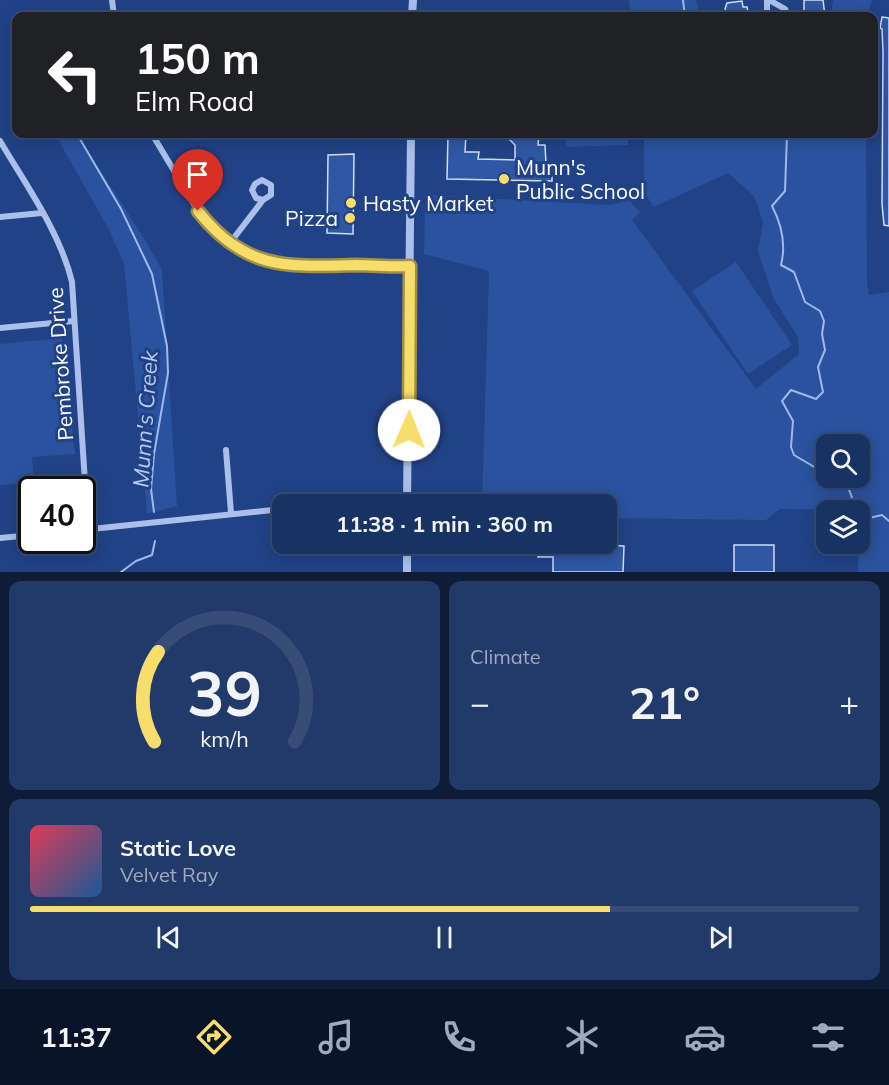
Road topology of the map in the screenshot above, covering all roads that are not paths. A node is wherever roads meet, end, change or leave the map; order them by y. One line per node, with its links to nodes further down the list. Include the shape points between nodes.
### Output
1 (768, 0): 2 (street)
2 (786, 12)
3 (154, 138): 9 (street, via 198,211)
4 (411, 138): 10 (street)
5 (0, 141): 7 (street, Pembroke Drive)
6 (262, 200): 9 (street)
7 (42, 213): 8 (street); 11 (street, Pembroke Drive, via 68,266)
8 (0, 217)
9 (230, 243): 10 (street, via 258,259 292,266)
10 (410, 266): 15 (street)
11 (74, 321): 12 (street); 14 (street, Pembroke Drive)
12 (0, 328)
13 (226, 450): 17 (street)
14 (82, 476)
15 (407, 494)
16 (272, 510): 17 (street)
17 (231, 513): 18 (street)
18 (96, 529)
19 (18, 536): 20 (street)
20 (0, 538)
21 (407, 554): 22 (street)
22 (407, 572)

